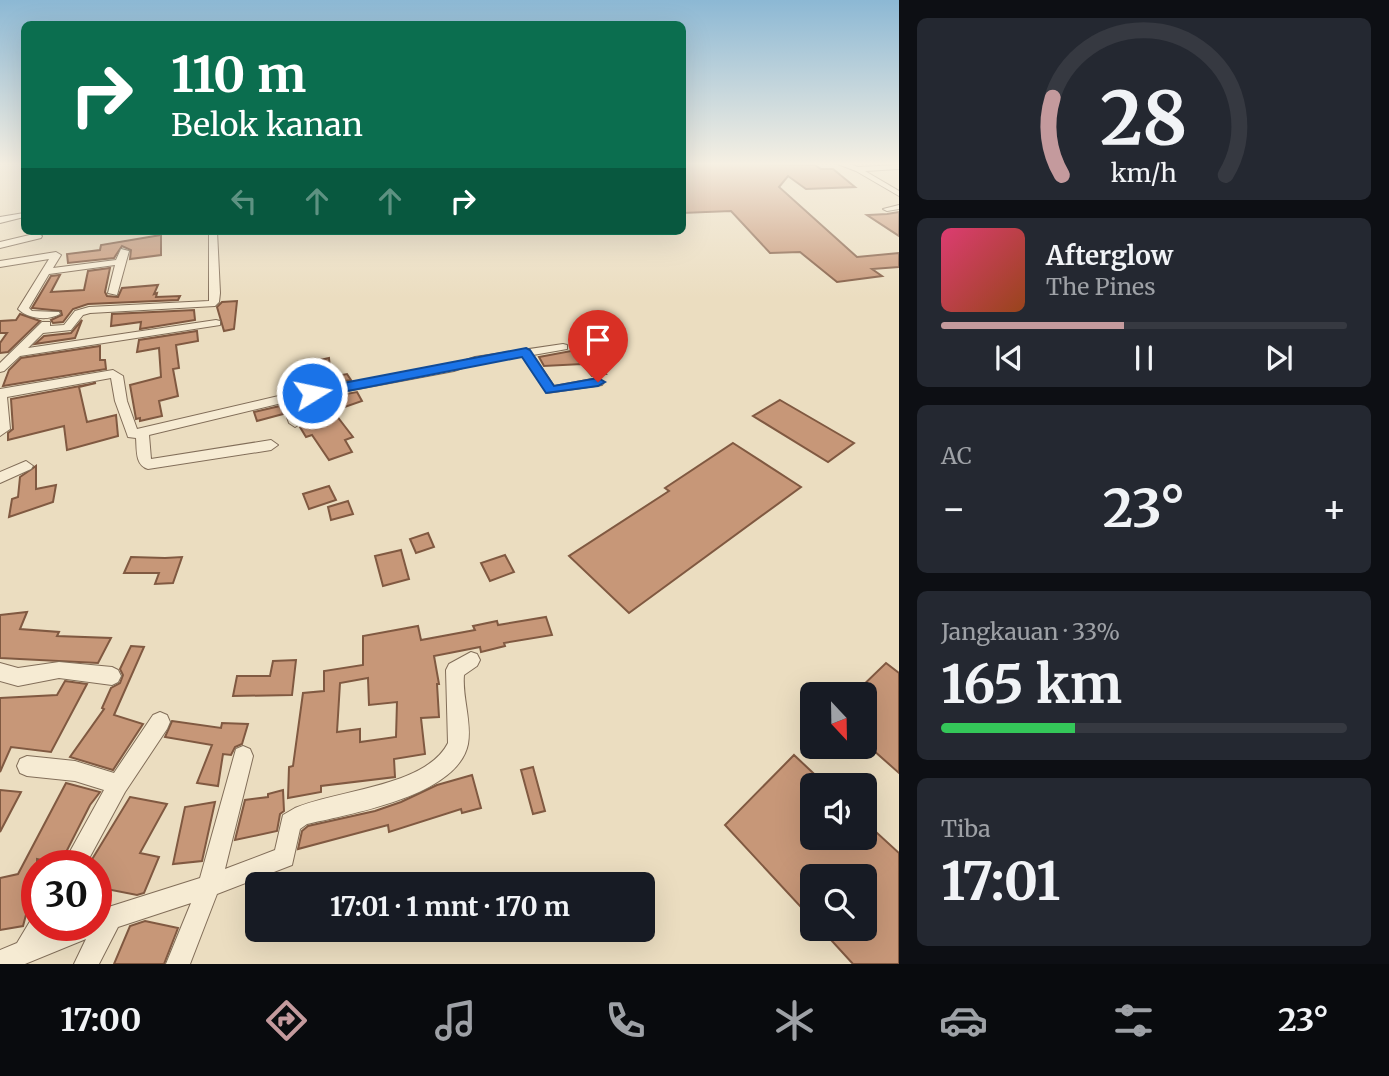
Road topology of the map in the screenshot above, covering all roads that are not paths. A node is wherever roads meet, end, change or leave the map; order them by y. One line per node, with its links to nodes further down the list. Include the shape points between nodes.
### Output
1 (893, 208): 2 (street)
2 (887, 209)
3 (21, 216): 4 (street)
4 (0, 220)
5 (213, 235): 12 (street, via 216,287 211,304 89,310 79,313 67,328)
6 (38, 236): 7 (street)
7 (0, 244)
8 (0, 264): 9 (street, via 56,255)
9 (48, 271): 10 (street, via 122,256); 12 (street, via 23,309 29,314 55,314)
10 (113, 293)
11 (216, 323): 15 (street)
12 (40, 330): 15 (street)
13 (563, 348): 14 (street)
14 (526, 352): 18 (street, via 551,390); 20 (street)
15 (15, 354): 16 (street); 17 (street)
16 (0, 356)
17 (0, 369)
18 (598, 382)
19 (0, 393): 22 (street, via 4,429); 23 (street, via 113,373 133,434)
20 (287, 398): 21 (street); 23 (street)
21 (295, 424)
22 (0, 432)
23 (142, 432): 24 (street, via 148,464)
24 (271, 445)
25 (26, 466): 26 (street)
26 (0, 478)
27 (471, 660): 35 (street, via 455,670 458,744 455,756 445,765 410,786 302,815 291,823 284,857)
28 (0, 672): 29 (street, via 18,677 59,670)
29 (112, 676)
30 (160, 722): 33 (street)
31 (243, 756): 35 (street)
32 (27, 766): 33 (street, via 75,771)
33 (118, 785): 34 (street)
34 (82, 850)
35 (209, 887): 36 (street); 43 (street)
36 (112, 918)
37 (32, 941): 40 (street)
38 (51, 941): 40 (street)
39 (93, 941): 42 (street)
40 (26, 951): 41 (street)
41 (0, 962)
42 (86, 964)
43 (178, 964)

